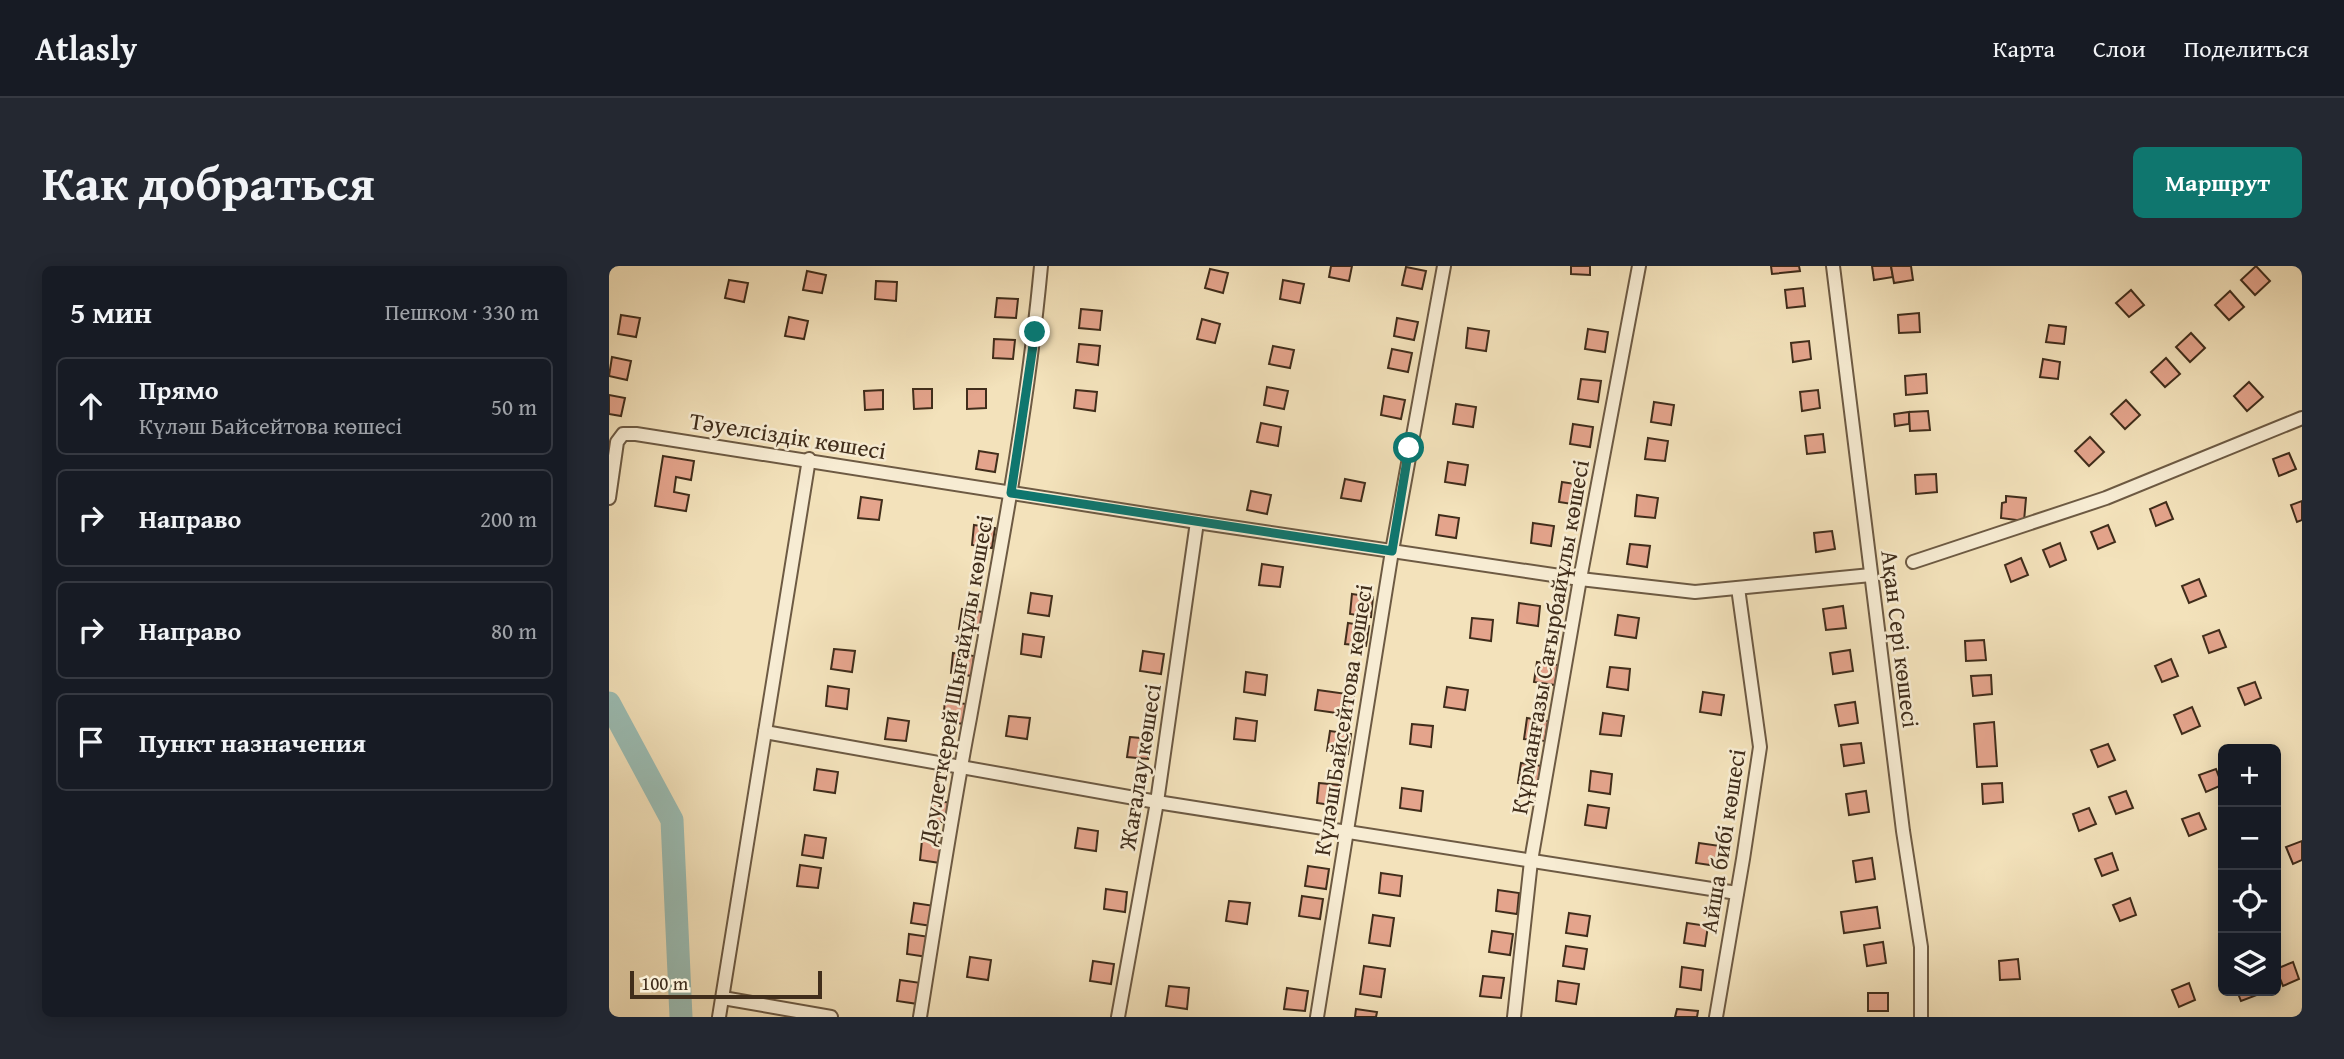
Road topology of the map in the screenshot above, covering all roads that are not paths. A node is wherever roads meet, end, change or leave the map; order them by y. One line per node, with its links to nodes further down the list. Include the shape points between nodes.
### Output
1 (1041, 266): 7 (street, Дәулеткерей Шығайұлы көшесі)
2 (1444, 266): 10 (street, Күләш Байсейтова көшесі)
3 (1639, 266): 13 (street, Құрманғазы Сағырбайұлы көшесі)
4 (1833, 266): 12 (street, Ақан Сері көшесі)
5 (2302, 418): 11 (street, via 2106,498)
6 (810, 459): 7 (street, Тәуелсіздік көшесі); 8 (street, Тәуелсіздік көшесі, via 623,435 617,442); 15 (street)
7 (1011, 493): 9 (street, Тәуелсіздік көшесі); 16 (street, Дәулеткерей Шығайұлы көшесі)
8 (609, 498)
9 (1197, 522): 10 (street, Тәуелсіздік көшесі); 17 (street, Жағалау көшесі)
10 (1392, 551): 13 (street, Тәуелсіздік көшесі); 18 (street, Күләш Байсейтова көшесі)
11 (1913, 562)
12 (1871, 575): 14 (street, Тәуелсіздік көшесі); 29 (street, Ақан Сері көшесі, via 1921,947)
13 (1580, 579): 14 (street, Тәуелсіздік көшесі, via 1695,593); 19 (street, Құрманғазы Сағырбайұлы көшесі)
14 (1738, 588): 20 (street, Айша бибі көшесі, via 1760,747)
15 (765, 732): 16 (street); 21 (street)
16 (960, 768): 17 (street); 24 (street, Дәулеткерей Шығайұлы көшесі)
17 (1157, 802): 18 (street); 25 (street, Жағалау көшесі)
18 (1346, 832): 19 (street); 26 (street, Күләш Байсейтова көшесі)
19 (1531, 861): 20 (street); 27 (street, Құрманғазы Сағырбайұлы көшесі)
20 (1737, 893): 28 (street, Айша бибі көшесі)
21 (723, 998): 22 (street); 23 (street)
22 (719, 1017)
23 (831, 1017)
24 (920, 1017)
25 (1118, 1017)
26 (1317, 1017)
27 (1514, 1017)
28 (1716, 1017)
29 (1921, 1017)

